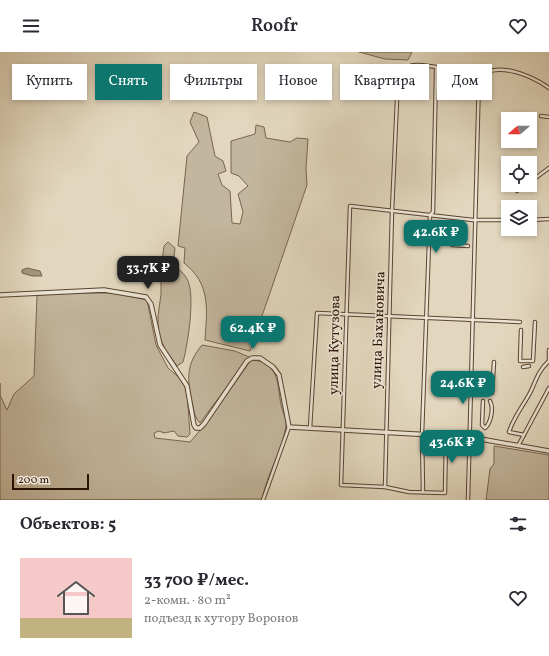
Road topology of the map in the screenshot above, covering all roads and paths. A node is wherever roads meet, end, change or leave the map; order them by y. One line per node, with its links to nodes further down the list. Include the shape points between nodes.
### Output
1 (549, 88): 9 (street, via 521,72 486,71 479,76)
2 (541, 116): 3 (street)
3 (549, 117)
4 (549, 168): 5 (street)
5 (537, 177)
6 (392, 211): 7 (street); 7 (street, улица Бахановича, via 398,78 402,70 412,64 436,67 433,212); 15 (street, улица Кутузова, via 350,206); 16 (street, улица Бахановича)
7 (430, 215): 9 (street); 17 (street)
8 (549, 219): 11 (street)
9 (476, 220): 10 (street); 18 (street)
10 (501, 220)
11 (537, 220)
12 (452, 245): 13 (street)
13 (468, 246)
14 (0, 295): 32 (street, via 104,290 146,297 151,304 160,345 187,386 196,428 204,424 247,361 252,358 260,358 273,366 279,375)
15 (346, 314): 16 (street); 33 (street, via 317,313); 34 (street, улица Кутузова)
16 (390, 316): 17 (street); 35 (street, улица Бахановича)
17 (427, 318): 18 (street); 36 (street)
18 (474, 321): 19 (street); 39 (street)
19 (520, 322)
20 (535, 322): 21 (street, via 533,361 520,361)
21 (522, 330)
22 (549, 350): 24 (street)
23 (494, 362): 28 (street)
24 (549, 362): 37 (street, via 513,419 509,432)
25 (529, 366): 26 (street)
26 (523, 367)
27 (549, 388): 29 (street)
28 (492, 392)
29 (548, 392): 37 (street)
30 (483, 401): 31 (street, via 482,425 485,428 490,420)
31 (490, 401)
32 (289, 427): 33 (street); 44 (street)
33 (310, 429): 34 (street)
34 (344, 429): 35 (street); 42 (street, улица Кутузова, via 340,485)
35 (387, 431): 36 (street); 42 (street, улица Бахановича)
36 (422, 434): 38 (street); 43 (street)
37 (524, 434): 40 (street)
38 (446, 435): 39 (street); 43 (street, via 445,493)
39 (469, 436): 40 (street); 45 (street)
40 (518, 446): 41 (street)
41 (549, 451)
42 (385, 487): 43 (street)
43 (423, 492)
44 (263, 500)
45 (468, 500)

